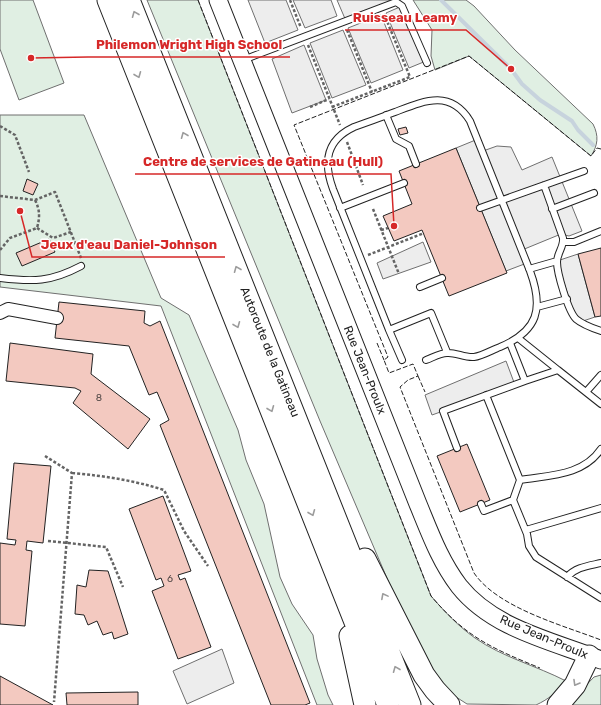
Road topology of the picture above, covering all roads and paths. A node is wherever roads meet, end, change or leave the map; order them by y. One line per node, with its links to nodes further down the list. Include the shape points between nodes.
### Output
1 (108, 0): 86 (highway, Autoroute de la Gatineau, one-way to 86)
2 (130, 0): 74 (highway, Autoroute de la Gatineau, one-way to 2)
3 (218, 0): 9 (street, Rue Jean-Proulx)
4 (290, 0): 6 (path)
5 (385, 15): 12 (path, via 410,77)
6 (301, 28)
7 (347, 30): 13 (path)
8 (308, 44): 15 (path)
9 (242, 60): 10 (lane, via 396,2 402,6); 89 (street, Rue Jean-Proulx, via 418,504 445,564 466,593 487,611 510,624)
10 (427, 63)
11 (389, 79): 12 (path)
12 (391, 84): 13 (path)
13 (372, 92): 16 (path)
14 (350, 94): 16 (path)
15 (329, 99): 17 (path); 18 (path)
16 (352, 100): 18 (path)
17 (310, 107)
18 (332, 107): 20 (path)
19 (386, 115): 23 (lane, via 396,139 409,146); 32 (lane, via 430,100 446,101 456,106 468,116 473,126); 33 (lane, via 349,129 336,140 331,149 327,171)
20 (340, 125)
21 (0, 126): 25 (path, via 15,135)
22 (347, 142): 27 (path)
23 (416, 164)
24 (584, 171): 28 (lane)
25 (29, 172)
26 (404, 183): 33 (lane)
27 (364, 185)
28 (544, 186): 32 (lane); 36 (lane)
29 (594, 193): 36 (lane)
30 (0, 196): 31 (path)
31 (35, 200): 37 (path, via 40,216); 41 (path, via 56,192)
32 (502, 200): 34 (lane); 49 (lane)
33 (340, 208): 58 (lane)
34 (480, 208)
35 (373, 209): 39 (path)
36 (552, 209): 43 (lane)
37 (37, 228): 41 (path, via 53,238); 45 (path, via 10,238)
38 (388, 228): 39 (path)
39 (382, 230): 44 (path)
40 (601, 231): 43 (lane, via 574,242)
41 (71, 232): 48 (path, via 83,263)
42 (424, 233): 44 (path)
43 (563, 242): 47 (lane)
44 (388, 248): 46 (path); 50 (path)
45 (0, 249)
46 (368, 255)
47 (557, 261): 49 (lane); 54 (lane)
48 (81, 266): 51 (lane, via 42,281)
49 (530, 269): 55 (lane, via 536,290)
50 (399, 274)
51 (0, 278)
52 (442, 278): 53 (lane)
53 (420, 287)
54 (567, 299): 55 (lane); 59 (lane, via 575,317 590,328)
55 (537, 307): 60 (lane, via 532,324)
56 (0, 313): 57 (street, via 8,309)
57 (57, 318)
58 (389, 330): 62 (lane, via 431,313); 63 (lane)
59 (601, 332)
60 (518, 338): 61 (lane); 65 (lane)
61 (510, 342): 62 (lane, via 474,357); 67 (lane)
62 (447, 352): 64 (lane)
63 (402, 360)
64 (426, 360)
65 (558, 370): 67 (lane); 68 (lane)
66 (601, 375): 68 (lane)
67 (525, 381): 69 (lane)
68 (586, 392): 70 (lane)
69 (486, 395): 71 (lane, via 443,411); 76 (lane)
70 (601, 404)
71 (457, 448)
72 (601, 449): 76 (lane, via 589,463 576,470)
73 (45, 456): 75 (path)
74 (313, 461): 93 (highway, Autoroute de la Gatineau, one-way to 74); 94 (highway, one-way to 74, via 422,671)
75 (72, 473): 82 (path); 84 (path, via 119,478 164,490 184,531)
76 (520, 480): 77 (lane)
77 (513, 500): 78 (lane, via 484,511); 80 (lane)
78 (481, 504)
79 (601, 508): 80 (lane)
80 (526, 530): 85 (lane, via 529,546 536,557)
81 (48, 541): 82 (path)
82 (67, 543): 87 (path, via 106,547); 90 (path)
83 (601, 563): 85 (lane, via 582,567)
84 (208, 566)
85 (567, 577): 88 (lane)
86 (339, 581): 91 (highway); 92 (highway, Autoroute de la Gatineau)
87 (123, 587)
88 (601, 598)
89 (595, 658): 95 (highway, one-way to 95)
90 (54, 702)
91 (365, 705)
92 (388, 705)
93 (410, 705)
94 (449, 705)
95 (558, 705)

